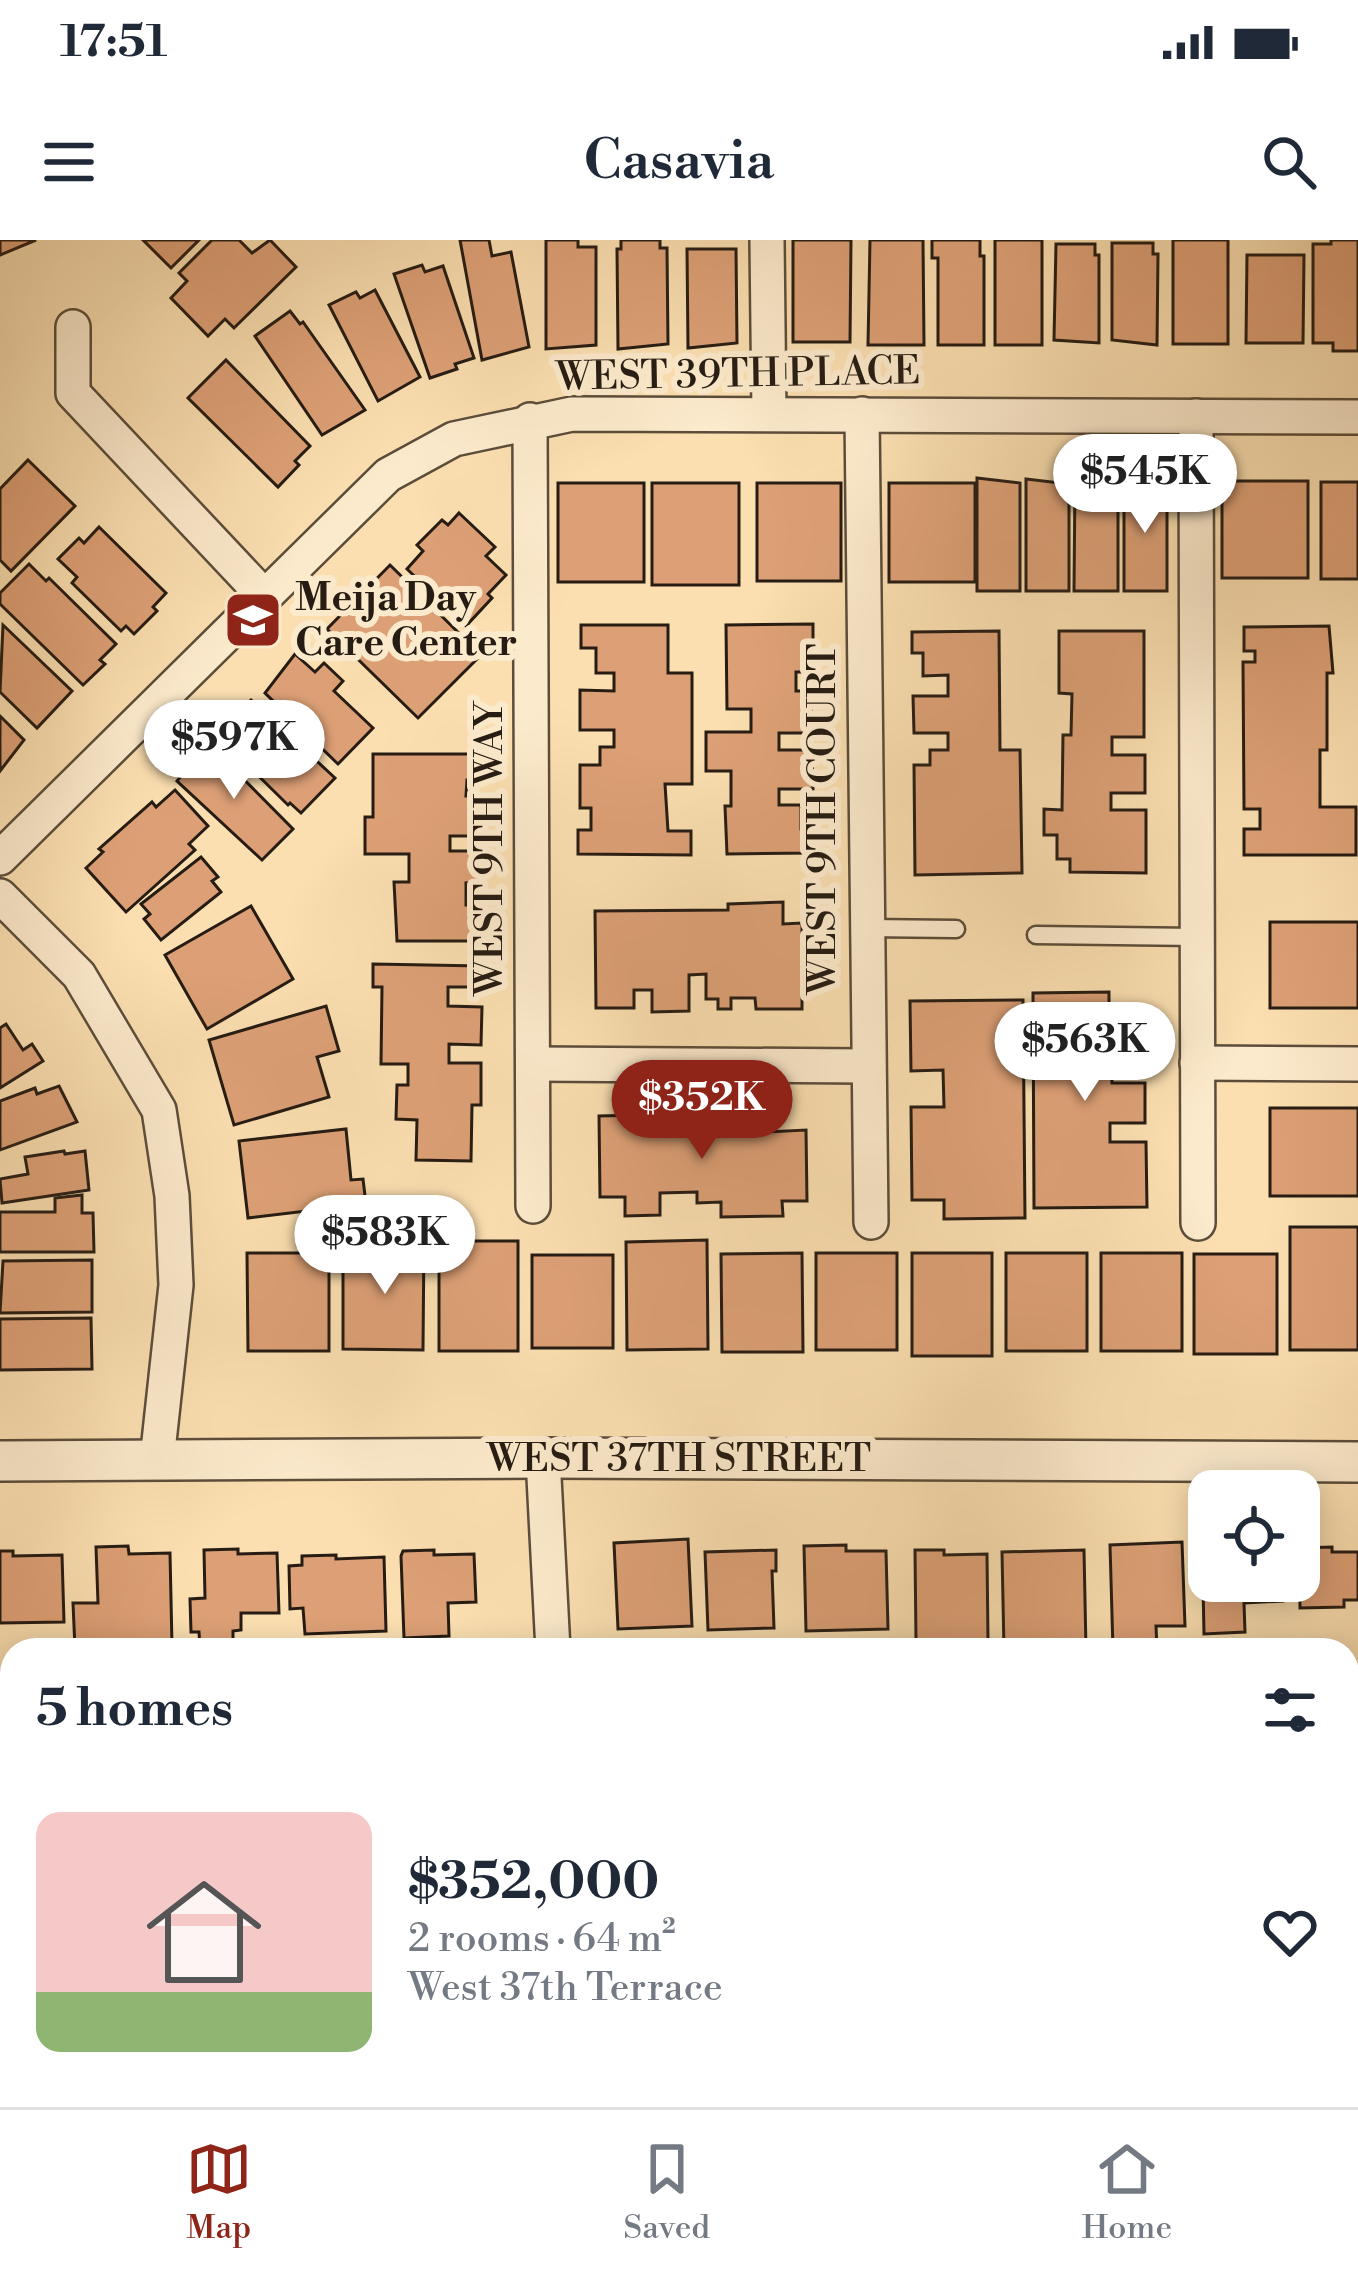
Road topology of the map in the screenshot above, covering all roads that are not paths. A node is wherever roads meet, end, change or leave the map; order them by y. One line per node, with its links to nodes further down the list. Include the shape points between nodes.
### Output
1 (766, 240): 3 (street)
2 (73, 327): 8 (street, via 73,393)
3 (769, 415): 4 (street, WEST 39TH PLACE); 7 (street, WEST 39TH PLACE)
4 (862, 415): 5 (street, WEST 39TH PLACE); 11 (street, WEST 9TH COURT)
5 (1196, 416): 6 (street, WEST 39TH PLACE); 14 (street)
6 (1358, 417)
7 (530, 420): 8 (street, WEST 39TH PLACE, via 454,439 388,475); 16 (street, WEST 9TH WAY)
8 (264, 596): 9 (street, WEST 39TH PLACE)
9 (0, 858)
10 (0, 896): 23 (street, via 79,975 159,1110 176,1285)
11 (866, 928): 12 (lane); 18 (street, WEST 9TH COURT)
12 (956, 929)
13 (1036, 935): 14 (lane)
14 (1197, 937): 15 (street)
15 (1197, 1063): 17 (street); 21 (street)
16 (533, 1064): 18 (street); 19 (street, WEST 9TH WAY)
17 (1358, 1064)
18 (867, 1066): 20 (street, WEST 9TH COURT)
19 (533, 1206)
20 (871, 1222)
21 (1198, 1223)
22 (543, 1458): 23 (street, WEST 37TH STREET); 25 (street, WEST 37TH STREET); 26 (street)
23 (157, 1460): 24 (street, WEST 37TH STREET)
24 (0, 1461)
25 (1358, 1462)
26 (553, 1638)

